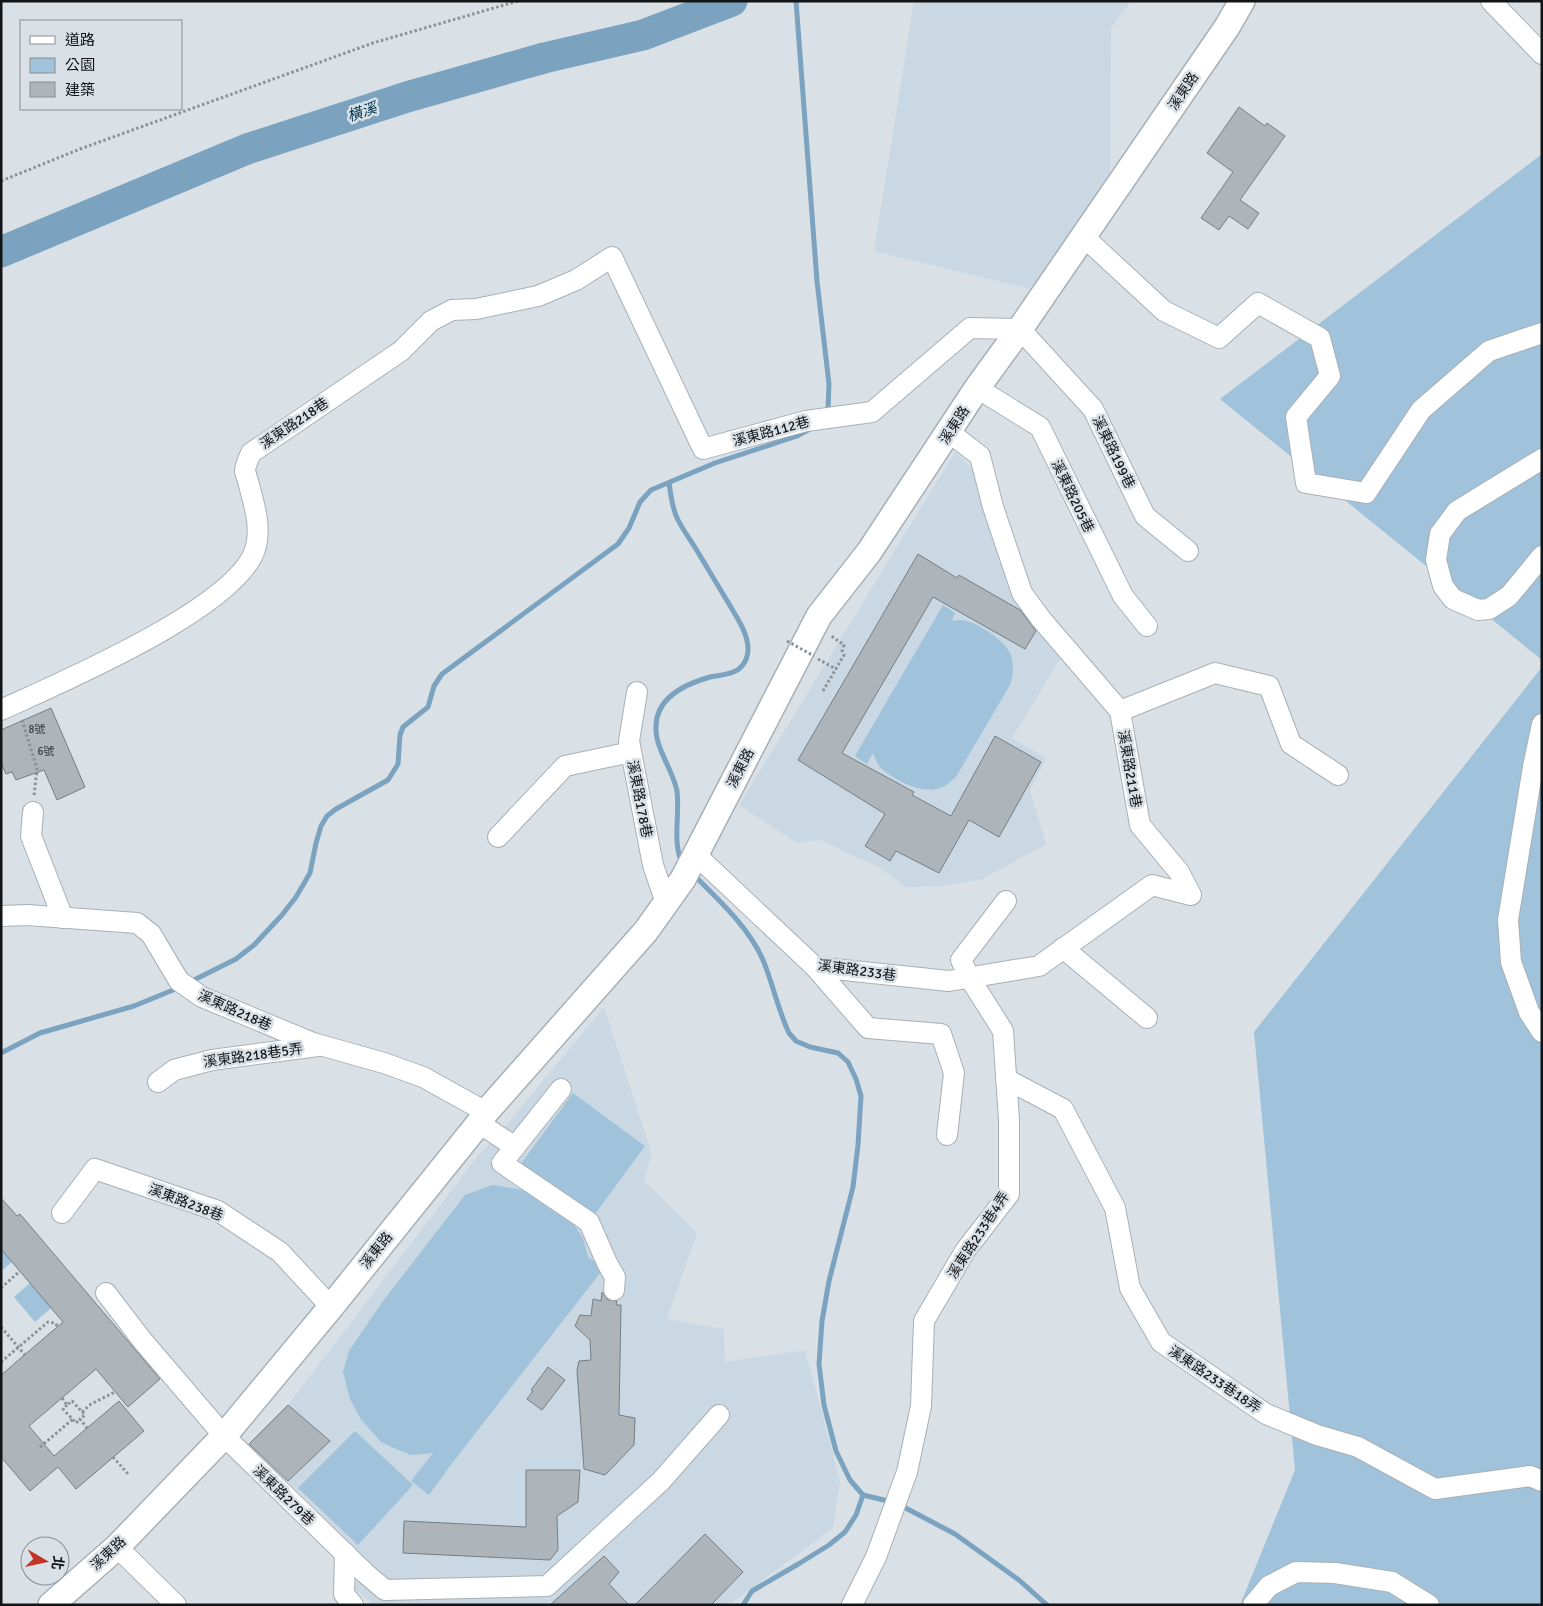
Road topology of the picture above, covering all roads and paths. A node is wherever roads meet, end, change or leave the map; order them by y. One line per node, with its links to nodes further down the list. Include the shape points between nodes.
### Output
1 (518, 1): 5 (path, via 373,43 80,149)
2 (1242, 1): 6 (main road, 溪東路)
3 (1491, 1): 4 (street)
4 (1542, 54)
5 (1, 181)
6 (1083, 236): 8 (main road, 溪東路); 9 (street, via 1164,311 1219,338 1258,303 1320,338 1330,376 1296,417 1306,483 1366,493 1421,410 1488,351)
7 (612, 257): 8 (street, 溪東路112巷, via 704,449 806,421 872,412 970,328); 21 (street, 溪東路218巷, via 576,280 538,296 452,310 431,321 401,351 251,452 245,469 257,524 257,545 241,573 206,604 122,654)
8 (1020, 329): 10 (main road, 溪東路); 13 (street, 溪東路199巷, via 1093,409 1145,516)
9 (1542, 334)
10 (977, 388): 11 (main road, 溪東路); 15 (street, 溪東路205巷, via 1040,426 1123,596)
11 (949, 432): 22 (street, 溪東路211巷, via 980,456 1022,594); 28 (main road, 溪東路, via 869,552 819,616)
12 (1542, 459): 14 (street, via 1457,511 1440,534 1436,560 1443,586 1453,599 1478,610 1490,609 1510,596)
13 (1188, 551)
14 (1542, 556)
15 (1147, 626)
16 (839, 640): 18 (path, via 844,645 844,655)
17 (786, 641): 18 (path, bridge)
18 (834, 668): 19 (path)
19 (823, 691)
20 (637, 692): 24 (street, 溪東路178巷, via 629,741)
21 (9, 706): 26 (path, via 37,769)
22 (1120, 711): 25 (street, via 1215,673 1269,686 1292,744); 33 (street, 溪東路211巷, via 1140,824 1179,872 1191,895 1152,885)
23 (1542, 724): 37 (street, via 1508,920 1511,962 1529,1012)
24 (631, 752): 27 (street, via 565,766); 30 (street, 溪東路178巷, via 653,865)
25 (1338, 775)
26 (33, 812): 32 (street, via 31,836)
27 (498, 837)
28 (690, 866): 30 (main road, 溪東路); 34 (street, 溪東路233巷)
29 (1006, 901): 35 (street, via 961,960)
30 (666, 903): 42 (main road, 溪東路, via 646,931)
31 (1, 916): 32 (street, 溪東路218巷)
32 (63, 918): 38 (street, 溪東路218巷, via 137,923 151,934 183,984 202,997)
33 (1063, 948): 35 (street, 溪東路211巷, via 1039,966); 36 (street)
34 (815, 967): 35 (street, 溪東路233巷, via 949,981); 43 (street, via 868,1028 941,1034 954,1073)
35 (969, 977): 39 (street, 溪東路233巷4弄, via 1003,1031)
36 (1147, 1018)
37 (1542, 1032)
38 (323, 1045): 40 (street, 溪東路218巷5弄, via 212,1060 174,1070); 42 (street, 溪東路218巷, via 423,1077)
39 (1006, 1079): 68 (street, 溪東路233巷18弄, via 1063,1109 1115,1208 1130,1288 1161,1342 1266,1414 1317,1435 1358,1447 1435,1489 1530,1476); 76 (street, 溪東路233巷4弄, via 1009,1194 965,1252 924,1321 921,1406 907,1472 876,1557)
40 (158, 1082)
41 (561, 1090): 44 (street)
42 (483, 1117): 44 (street, 溪東路218巷); 50 (main road, 溪東路)
43 (947, 1135)
44 (515, 1147): 48 (street, via 502,1163 589,1222 615,1277)
45 (62, 1213): 50 (street, 溪東路238巷, via 95,1169 218,1211 280,1252)
46 (20, 1271): 47 (path)
47 (1, 1288)
48 (614, 1290)
49 (106, 1293): 64 (street, 溪東路279巷)
50 (330, 1307): 64 (main road, 溪東路)
51 (58, 1326): 53 (path, via 48,1322)
52 (1, 1327): 53 (path)
53 (18, 1347): 54 (path); 55 (path)
54 (25, 1355)
55 (1, 1362)
56 (115, 1392): 59 (path)
57 (62, 1398): 58 (path)
58 (68, 1405): 59 (path, via 72,1401); 61 (path, via 63,1409)
59 (82, 1412): 62 (path, via 85,1415)
60 (718, 1415): 71 (street, via 661,1481 547,1586)
61 (73, 1419): 62 (path, via 76,1423); 65 (path)
62 (80, 1419): 63 (path)
63 (87, 1428)
64 (224, 1436): 69 (main road, 溪東路); 70 (street, 溪東路279巷)
65 (40, 1447)
66 (113, 1458): 67 (path)
67 (128, 1474)
68 (1542, 1481)
69 (117, 1547): 72 (main road, 溪東路); 73 (street)
70 (344, 1553): 71 (street, 溪東路279巷); 74 (street, via 344,1594)
71 (381, 1586): 75 (street, 溪東路279巷)
72 (51, 1605)
73 (176, 1605)
74 (353, 1605)
75 (399, 1605)
76 (852, 1605)
77 (1253, 1605): 78 (street, via 1269,1586 1296,1572 1335,1572 1392,1582)
78 (1429, 1605)

